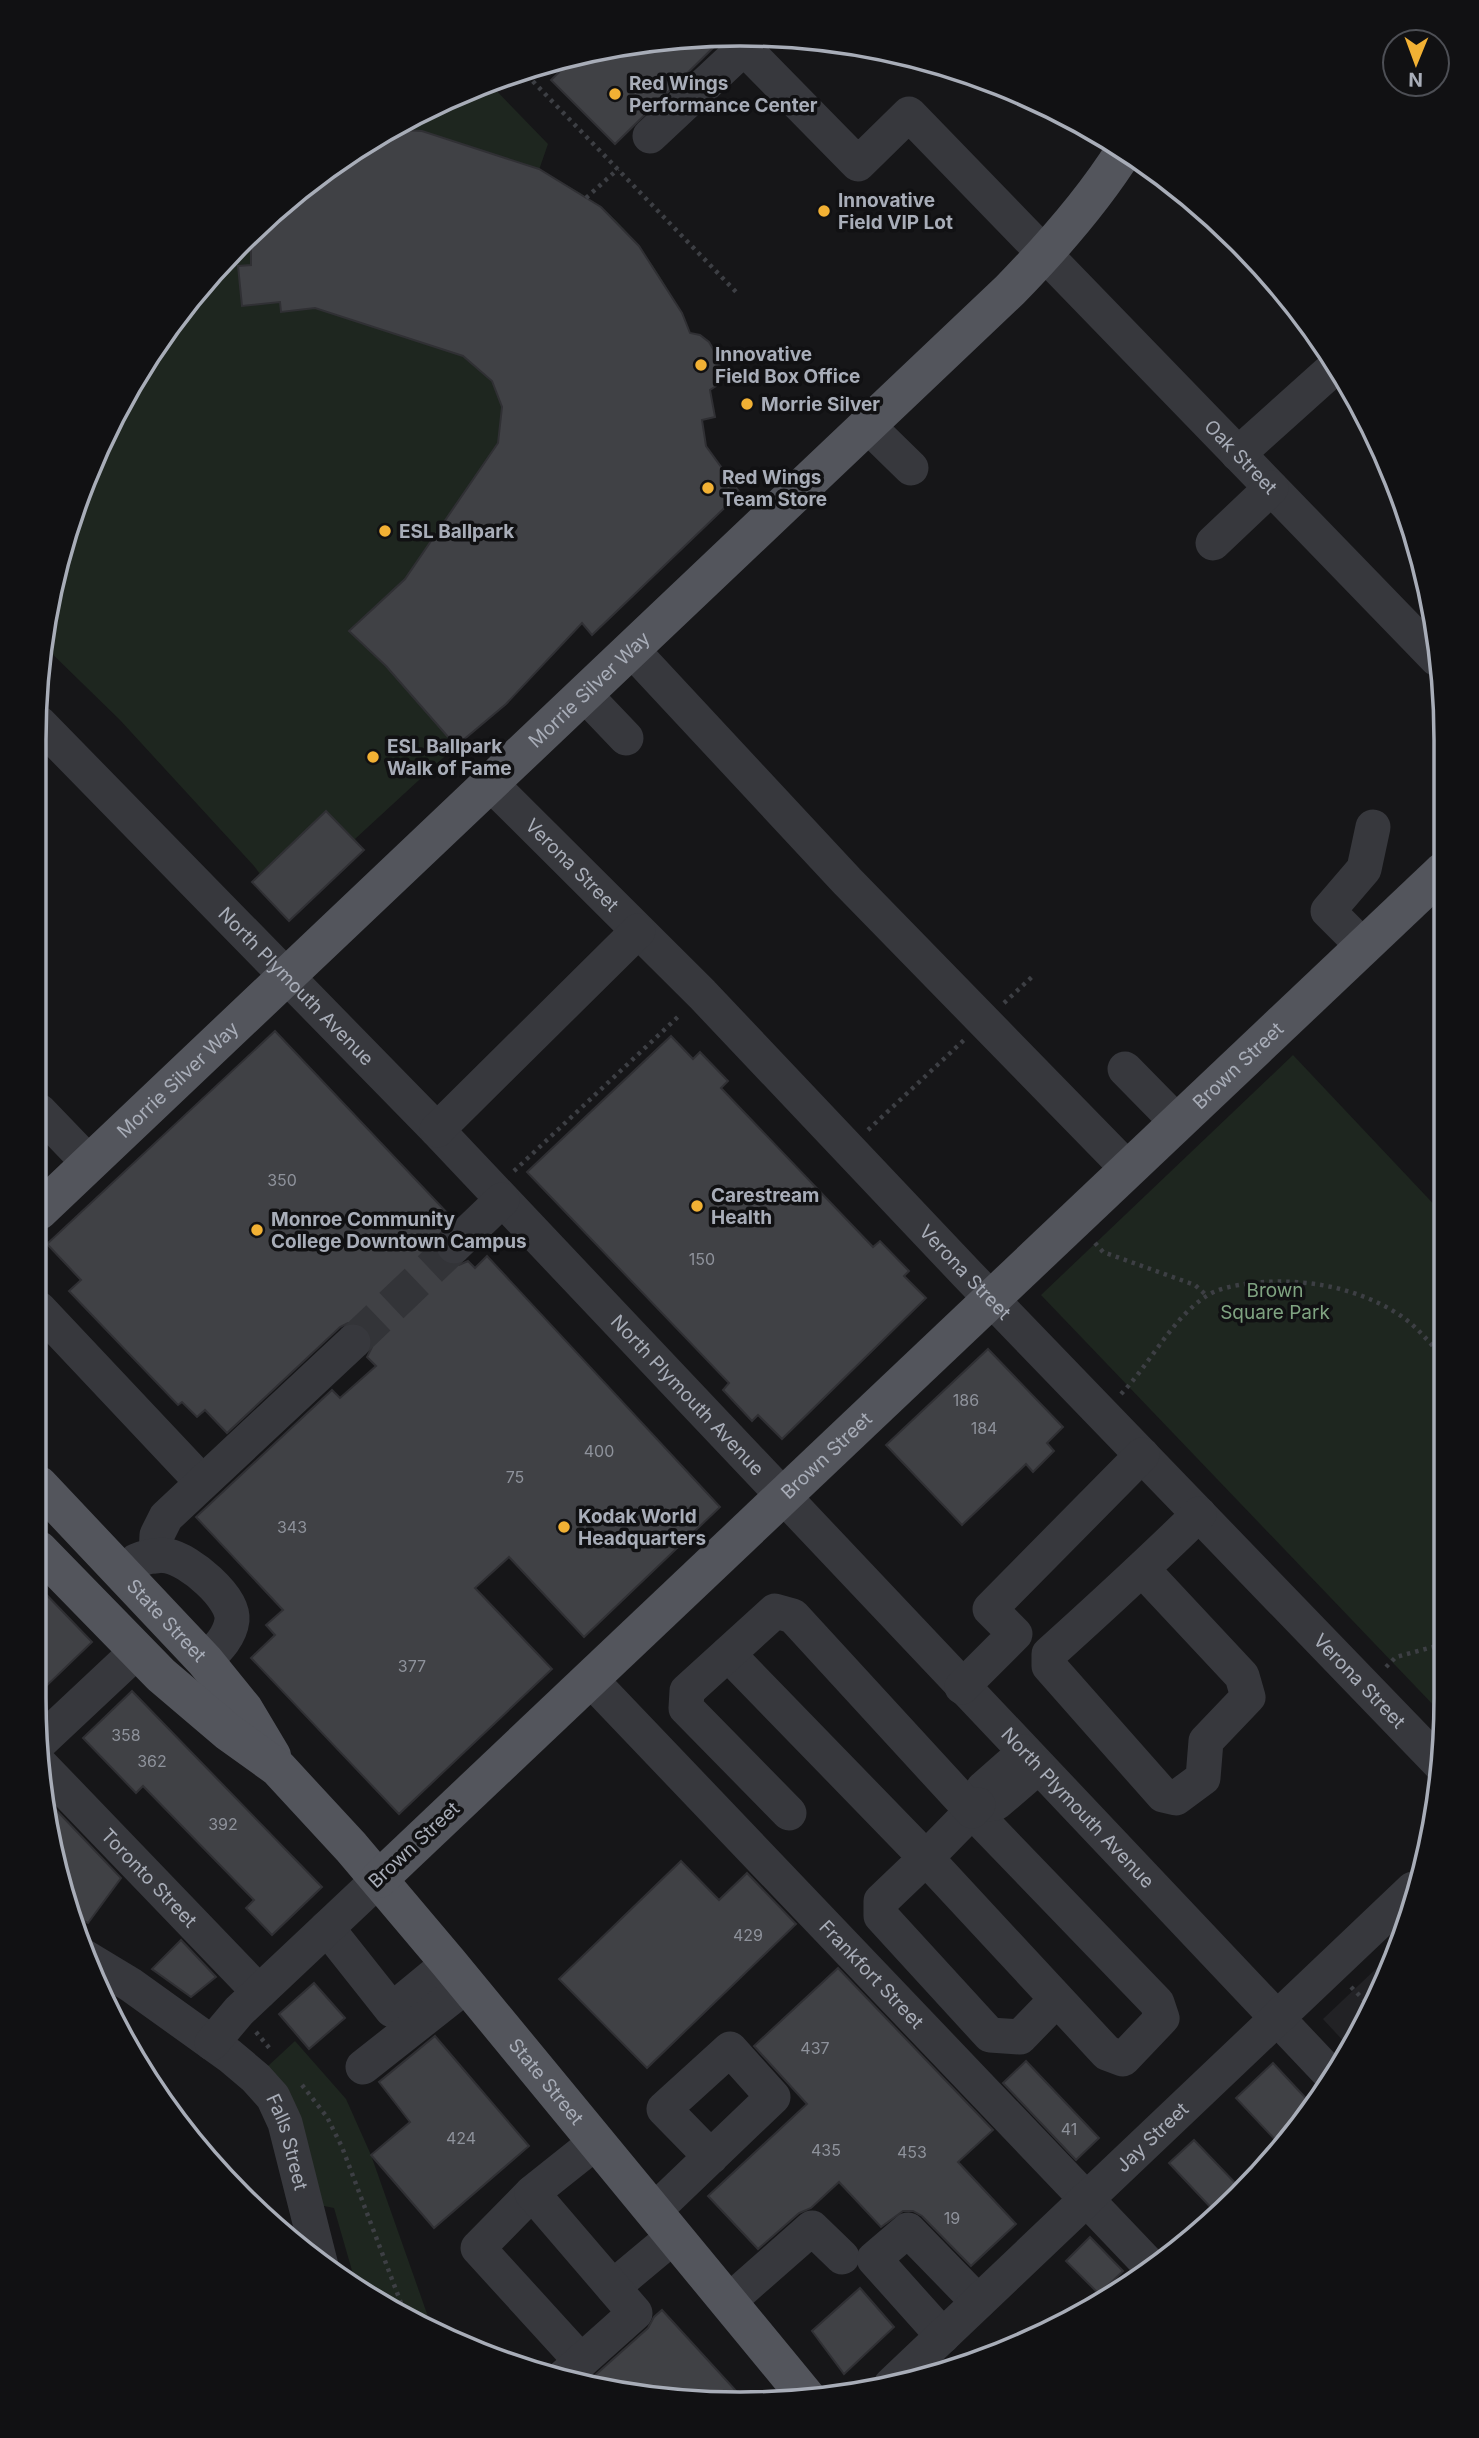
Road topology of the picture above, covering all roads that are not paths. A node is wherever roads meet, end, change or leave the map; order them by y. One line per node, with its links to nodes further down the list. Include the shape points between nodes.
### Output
1 (650, 136): 3 (street, Oak Street, via 744,48 858,164 908,114)
2 (1119, 158): 3 (main road, Morrie Silver Way)
3 (1043, 254): 5 (main road, Morrie Silver Way); 6 (street, Oak Street)
4 (1329, 373): 6 (street)
5 (867, 425): 7 (street); 10 (main road, Morrie Silver Way)
6 (1238, 454): 8 (street, Oak Street)
7 (911, 468)
8 (1271, 488): 9 (street); 11 (street, Oak Street)
9 (1213, 543)
10 (631, 649): 12 (main road, Morrie Silver Way); 26 (street, via 847,881)
11 (1428, 650)
12 (584, 694): 14 (street); 15 (main road, Morrie Silver Way)
13 (46, 735): 20 (street, North Plymouth Avenue)
14 (626, 738)
15 (490, 783): 18 (street, Verona Street); 20 (main road, Morrie Silver Way)
16 (1373, 827): 19 (street, via 1364,869 1328,911)
17 (1434, 880): 19 (main road, Brown Street)
18 (638, 931): 24 (street); 30 (street, Verona Street)
19 (1364, 947): 23 (main road, Brown Street)
20 (285, 976): 24 (street, North Plymouth Avenue); 25 (main road, Morrie Silver Way)
21 (1125, 1069): 23 (street)
22 (46, 1118): 25 (street)
23 (1178, 1123): 26 (main road, Brown Street)
24 (437, 1130): 27 (street, North Plymouth Avenue)
25 (89, 1163): 28 (main road, Morrie Silver Way)
26 (1129, 1170): 30 (main road, Brown Street)
27 (498, 1195): 29 (street); 36 (street, North Plymouth Avenue)
28 (46, 1203)
29 (454, 1246)
30 (992, 1299): 33 (street, Verona Street); 36 (main road, Brown Street)
31 (46, 1316): 34 (street)
32 (353, 1342): 34 (street)
33 (1142, 1455): 37 (street, Verona Street); 46 (street, via 990,1609 1015,1634)
34 (202, 1482): 39 (street, via 162,1522)
35 (46, 1492): 41 (main road, State Street)
36 (782, 1497): 45 (main road, Brown Street); 46 (street, North Plymouth Avenue)
37 (1199, 1514): 40 (street); 48 (street, Verona Street)
38 (46, 1556): 42 (main road, State Street)
39 (156, 1556): 41 (street, via 135,1562); 44 (street, via 187,1563 228,1603 232,1618 227,1634)
40 (1142, 1569): 40 (street, via 1049,1654 1049,1666 1163,1795 1176,1798 1203,1778 1206,1741 1248,1697 1242,1676)
41 (122, 1573): 44 (main road, State Street)
42 (136, 1651): 47 (street); 50 (main road, State Street, via 228,1732)
43 (728, 1654): 52 (street, via 775,1611 793,1616); 53 (street, via 687,1691 686,1708); 54 (street)
44 (205, 1661): 50 (main road, State Street, via 259,1732)
45 (590, 1679): 55 (main road, Brown Street); 69 (street, Frankfort Street)
46 (962, 1687): 49 (street, North Plymouth Avenue)
47 (47, 1736)
48 (1431, 1755)
49 (1032, 1760): 52 (street, via 983,1790); 62 (street, North Plymouth Avenue)
50 (278, 1768): 55 (main road, State Street)
51 (50, 1774): 60 (street, Toronto Street)
52 (975, 1808): 54 (street); 61 (street, via 1157,2003 1162,2018 1123,2059 1107,2053)
53 (789, 1813)
54 (926, 1858): 61 (street); 61 (street, via 881,1901 881,1916 990,2035 1020,2036)
55 (379, 1879): 57 (street, Brown Street); 59 (main road, State Street)
56 (1404, 1897): 62 (street, Jay Street)
57 (327, 1928): 59 (street, via 392,2010); 60 (street, Brown Street)
58 (99, 1965): 63 (street, Falls Street)
59 (458, 1974): 64 (street); 66 (main road, State Street)
60 (259, 1992): 63 (street, Brown Street)
61 (1057, 1999)
62 (1277, 2019): 65 (street, North Plymouth Avenue); 69 (street, Jay Street)
63 (212, 2043): 71 (street, Falls Street, via 266,2088 282,2113)
64 (363, 2067)
65 (1326, 2070)
66 (596, 2141): 68 (street); 70 (main road, State Street)
67 (711, 2157): 70 (street)
68 (532, 2193): 74 (street); 78 (street, via 478,2248)
69 (1086, 2199): 73 (street, Frankfort Street); 76 (street, Jay Street)
70 (664, 2223): 74 (street); 75 (main road, State Street)
71 (317, 2249)
72 (842, 2258): 75 (street, via 812,2228)
73 (1145, 2261)
74 (613, 2287): 78 (street, via 635,2313)
75 (728, 2302): 80 (main road, State Street)
76 (978, 2302): 77 (street, Jay Street); 77 (street, via 908,2230 874,2259)
77 (943, 2336): 79 (street, Jay Street)
78 (570, 2370)
79 (904, 2372)
80 (800, 2390)

